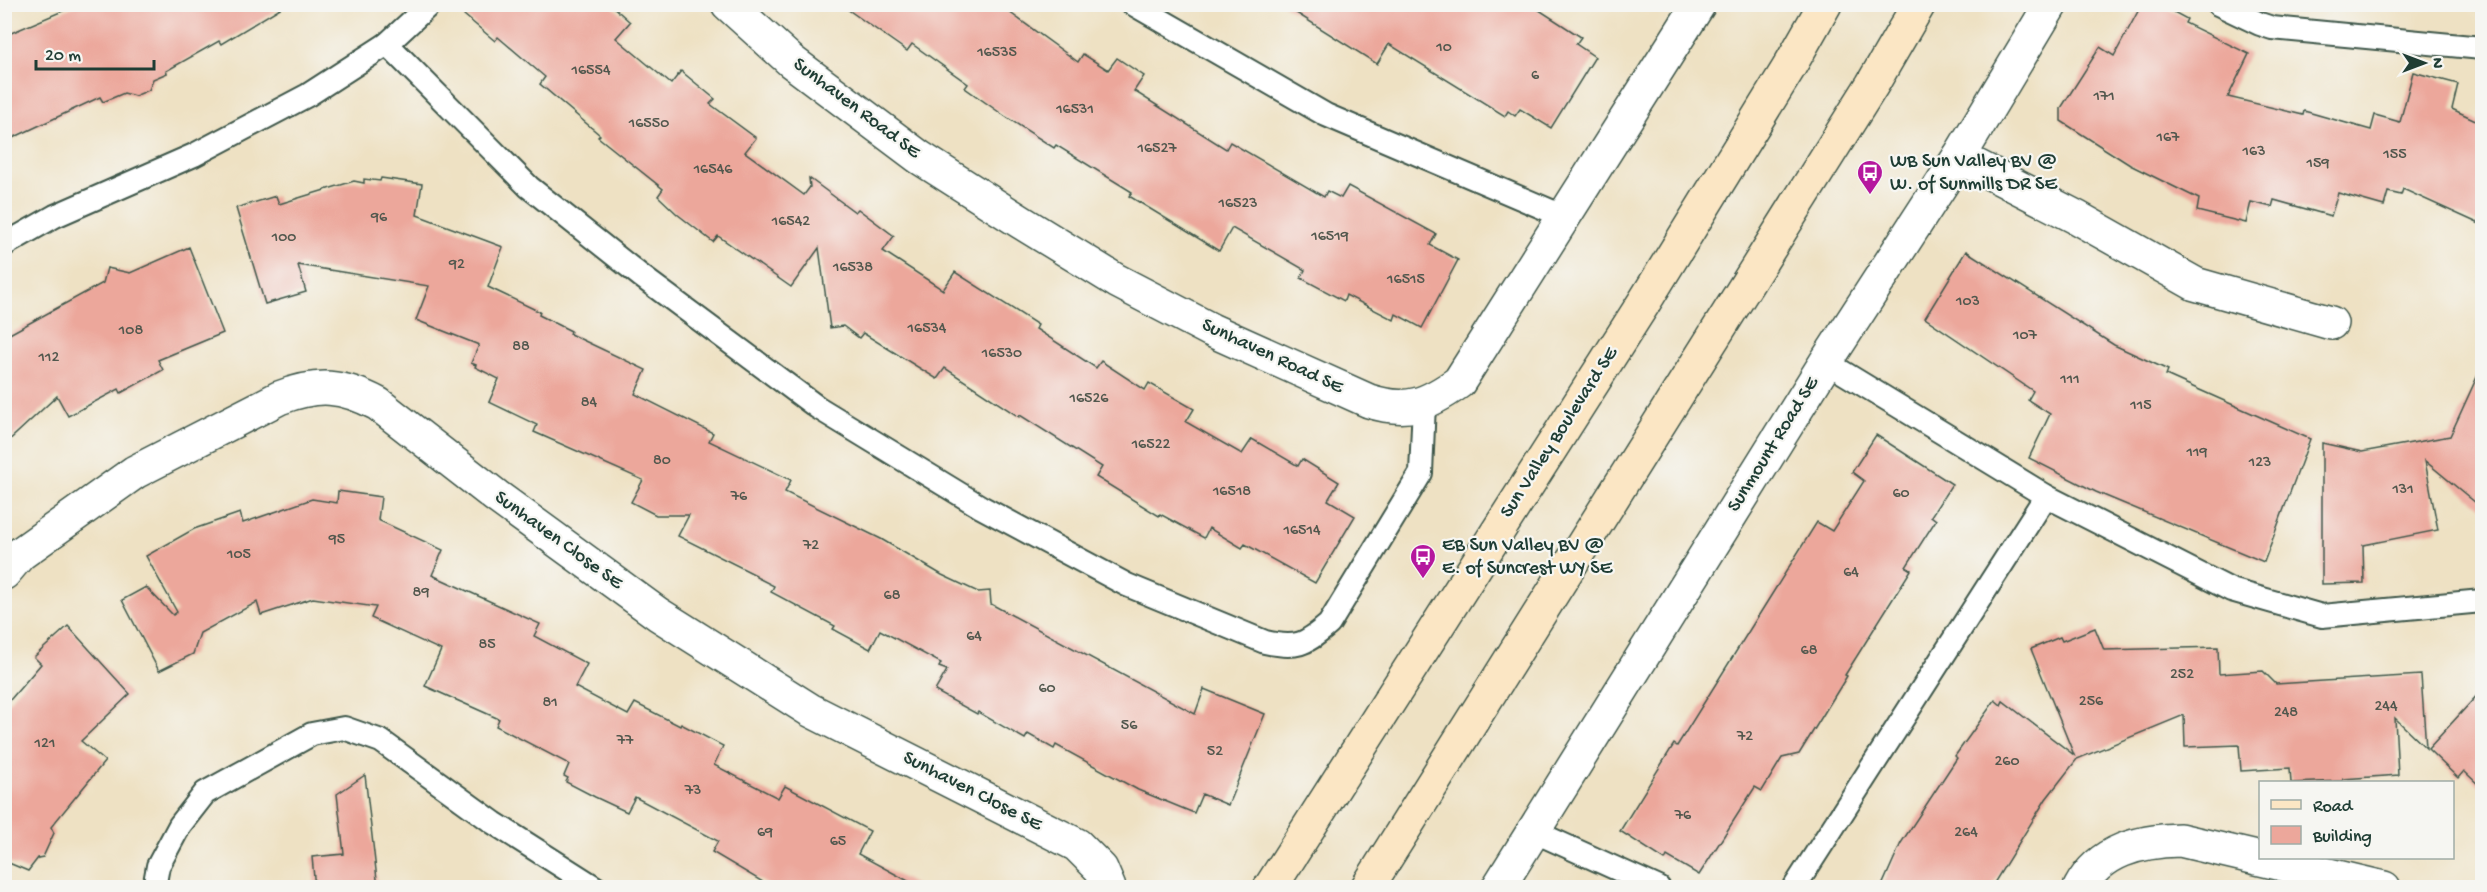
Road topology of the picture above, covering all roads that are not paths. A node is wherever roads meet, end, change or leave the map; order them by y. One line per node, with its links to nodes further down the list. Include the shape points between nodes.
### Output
1 (430, 4): 9 (lane)
2 (728, 4): 16 (street, Sunhaven Road SE, via 791,61 919,157 1117,281 1211,330 1369,401 1405,408)
3 (1132, 4): 12 (lane, via 1326,115)
4 (1698, 4): 12 (street, Sunhaven Road SE)
5 (1825, 4): 26 (main road, Sun Valley Boulevard SE, via 1649,295)
6 (1919, 4): 27 (main road, via 1872,85)
7 (2051, 4): 11 (street, Sunmount Road SE)
8 (2218, 4): 10 (lane, via 2272,28)
9 (387, 44): 13 (lane, via 267,117 194,155 55,216); 16 (lane, via 529,187 640,276 818,407 981,507 1127,585 1265,642 1286,646 1310,640 1329,624 1420,473)
10 (2482, 48)
11 (1959, 157): 14 (street, via 2195,284); 15 (street, Sunmount Road SE)
12 (1564, 217): 16 (street, Sunhaven Road SE, via 1459,382)
13 (4, 245)
14 (2331, 323)
15 (1826, 362): 17 (lane); 20 (street, Sunmount Road SE)
16 (1425, 403)
17 (2046, 496): 19 (lane, via 2231,590 2322,616); 30 (lane)
18 (4, 573): 25 (street, Sunhaven Close SE, via 20,554 135,471 279,398 317,387 337,388 378,404 658,614 810,710 1077,845 1101,869)
19 (2482, 601)
20 (1533, 831): 28 (street, Sunmount Road SE); 29 (lane)
21 (2259, 859): 31 (street, via 2180,840 2154,841 2126,847 2106,858)
22 (2261, 859): 32 (street)
23 (154, 888): 24 (lane, via 158,866 180,825 205,793 312,734 344,728 381,741 494,823)
24 (596, 888)
25 (1109, 888)
26 (1270, 888)
27 (1366, 888)
28 (1498, 888)
29 (1659, 888)
30 (1794, 888)
31 (2080, 888)
32 (2384, 888)

